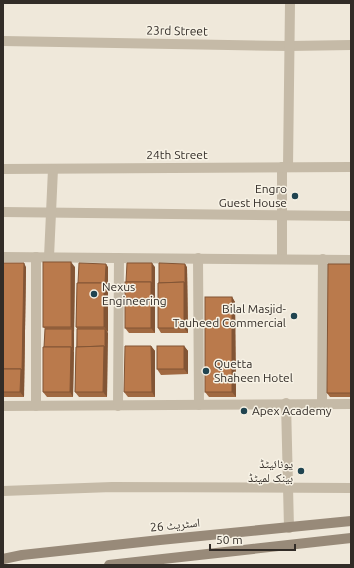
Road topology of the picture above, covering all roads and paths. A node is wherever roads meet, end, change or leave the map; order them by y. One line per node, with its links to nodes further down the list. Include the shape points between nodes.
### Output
1 (290, 3): 4 (street)
2 (3, 41): 4 (street, 23rd Street)
3 (351, 45): 4 (street, 23rd Street)
4 (289, 46): 5 (street)
5 (285, 167): 6 (street, 24th Street); 8 (street, 24th Street); 11 (street)
6 (351, 168)
7 (3, 169): 8 (street, 24th Street)
8 (53, 169): 10 (street)
9 (3, 212): 10 (street)
10 (52, 212): 11 (street); 15 (street)
11 (282, 215): 12 (street); 18 (street)
12 (351, 216)
13 (3, 257): 14 (street)
14 (36, 257): 15 (street); 26 (street)
15 (49, 257): 16 (street)
16 (119, 258): 17 (street); 27 (street)
17 (198, 258): 18 (street); 24 (street)
18 (282, 259): 19 (street)
19 (323, 259): 20 (street); 22 (street)
20 (351, 260)
21 (286, 403): 22 (street); 24 (street); 28 (street)
22 (322, 404): 23 (street)
23 (351, 404)
24 (199, 405): 27 (street)
25 (3, 406): 26 (street)
26 (36, 406): 27 (street)
27 (118, 406)
28 (288, 488): 29 (street); 30 (street, via 112,487); 32 (street)
29 (351, 488)
30 (3, 491)
31 (351, 521): 32 (main road, اسٹریٹ 26)
32 (289, 528): 34 (main road, اسٹریٹ 26)
33 (351, 538): 35 (main road)
34 (3, 559)
35 (109, 565)

